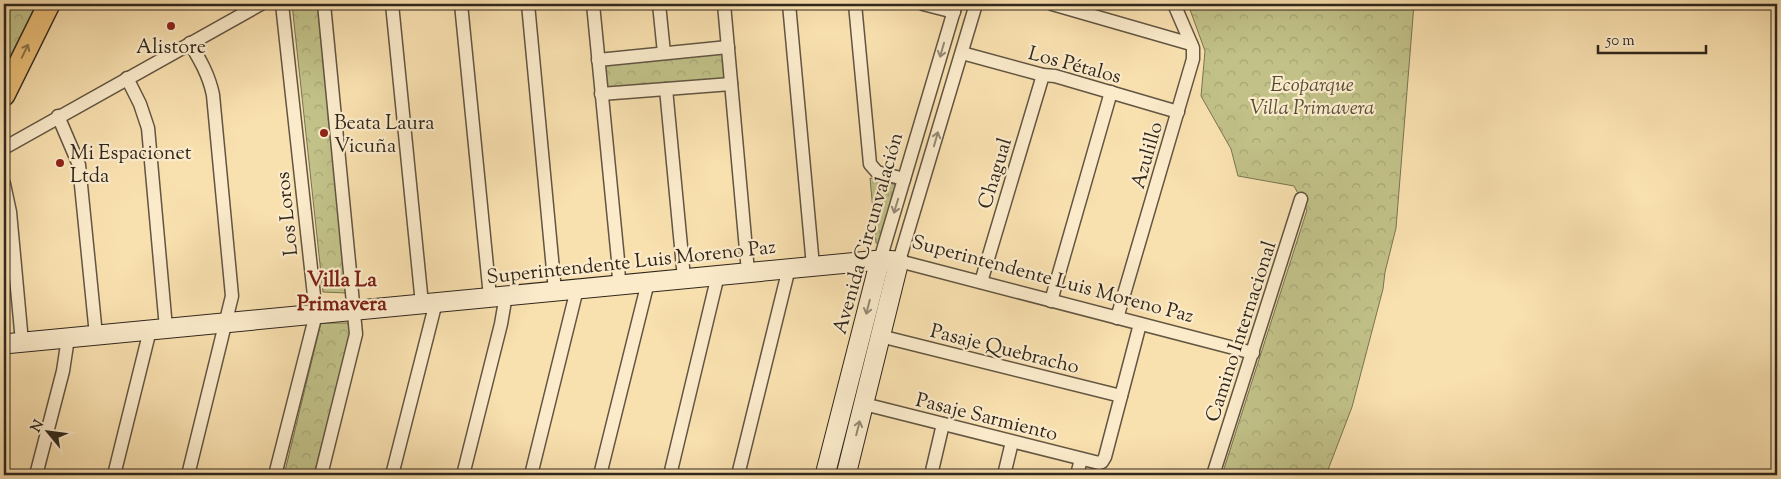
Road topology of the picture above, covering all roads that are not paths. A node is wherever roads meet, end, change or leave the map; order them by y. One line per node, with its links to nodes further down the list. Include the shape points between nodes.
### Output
1 (49, 4): 30 (main road, one-way to 1)
2 (261, 4): 18 (street)
3 (282, 4): 53 (street, Los Loros)
4 (324, 4): 52 (street)
5 (392, 4): 51 (street)
6 (461, 4): 49 (street)
7 (528, 4): 48 (street)
8 (593, 4): 23 (street)
9 (659, 4): 21 (street)
10 (724, 4): 20 (street)
11 (789, 4): 39 (street)
12 (854, 4): 34 (street, via 870,164 877,172)
13 (923, 4): 17 (street)
14 (976, 4): 22 (street, Avenida Circunvalación)
15 (1052, 4): 19 (street)
16 (1174, 4): 19 (street, Azulillo)
17 (955, 8): 34 (street, Avenida Circunvalación, one-way to 34)
18 (190, 43): 25 (street); 55 (street, via 203,66 212,95 232,296)
19 (1191, 44): 31 (street, Azulillo, via 1194,59)
20 (728, 47): 21 (street); 26 (street)
21 (664, 53): 23 (street)
22 (962, 53): 24 (street, Los Pétalos); 38 (street, Avenida Circunvalación, one-way to 22)
23 (598, 60): 29 (street)
24 (1043, 75): 28 (street, Los Pétalos); 45 (street, Chagual)
25 (127, 78): 32 (street); 57 (street, via 148,128)
26 (731, 84): 27 (street); 41 (street)
27 (666, 89): 29 (street); 43 (street)
28 (1111, 92): 31 (street, Los Pétalos); 50 (street)
29 (601, 94): 46 (street)
30 (4, 95)
31 (1178, 112): 54 (street, Azulillo)
32 (58, 116): 33 (street); 58 (street, via 79,165)
33 (4, 148)
34 (904, 179): 37 (street, Avenida Circunvalación, one-way to 37)
35 (4, 184): 61 (street, via 10,212)
36 (1301, 199): 62 (street, Camino Internacional)
37 (880, 260): 38 (street, Superintendente Luis Moreno Paz); 39 (street, Superintendente Luis Moreno Paz); 79 (street, Avenida Circunvalación, one-way to 79)
38 (899, 261): 45 (street, Superintendente Luis Moreno Paz); 59 (street, Avenida Circunvalación)
39 (813, 266): 40 (street, Superintendente Luis Moreno Paz)
40 (789, 268): 41 (street, Superintendente Luis Moreno Paz); 78 (street)
41 (748, 272): 42 (street, Superintendente Luis Moreno Paz)
42 (718, 275): 43 (street, Superintendente Luis Moreno Paz); 77 (street)
43 (684, 278): 44 (street, Superintendente Luis Moreno Paz)
44 (648, 282): 46 (street, Superintendente Luis Moreno Paz); 76 (street)
45 (981, 282): 50 (street, Superintendente Luis Moreno Paz)
46 (619, 285): 47 (street, Superintendente Luis Moreno Paz)
47 (577, 289): 48 (street, Superintendente Luis Moreno Paz); 75 (street)
48 (555, 291): 49 (street, Superintendente Luis Moreno Paz)
49 (498, 296): 51 (street, Superintendente Luis Moreno Paz); 74 (street, via 501,324)
50 (1051, 301): 54 (street, Superintendente Luis Moreno Paz)
51 (429, 303): 52 (street, Superintendente Luis Moreno Paz); 73 (street)
52 (353, 310): 53 (street, Superintendente Luis Moreno Paz); 72 (street, via 356,334)
53 (316, 314): 55 (street, Superintendente Luis Moreno Paz); 71 (street, Los Loros)
54 (1117, 318): 56 (street, Superintendente Luis Moreno Paz)
55 (226, 322): 57 (street, Superintendente Luis Moreno Paz); 70 (street)
56 (1140, 324): 62 (street, Superintendente Luis Moreno Paz); 63 (street)
57 (158, 329): 58 (street, Superintendente Luis Moreno Paz); 69 (street)
58 (96, 335): 60 (street, Superintendente Luis Moreno Paz)
59 (880, 336): 63 (street, Pasaje Quebracho); 64 (street, Avenida Circunvalación)
60 (68, 338): 61 (street, Superintendente Luis Moreno Paz); 68 (street, via 63,371)
61 (13, 343)
62 (1253, 353): 84 (street, Camino Internacional)
63 (1121, 396): 67 (street, Pasaje Sarmiento, via 1102,462)
64 (864, 404): 65 (street, Pasaje Sarmiento); 80 (street, Avenida Circunvalación, one-way to 64)
65 (943, 424): 66 (street, Pasaje Sarmiento); 81 (street)
66 (1012, 442): 67 (street, Pasaje Sarmiento); 82 (street)
67 (1081, 459): 83 (street)
68 (36, 475)
69 (114, 475)
70 (188, 475)
71 (276, 475)
72 (321, 475)
73 (392, 475)
74 (463, 475)
75 (531, 475)
76 (600, 475)
77 (670, 475)
78 (738, 475)
79 (825, 475)
80 (846, 475)
81 (931, 475)
82 (1004, 475)
83 (1077, 475)
84 (1213, 475)

